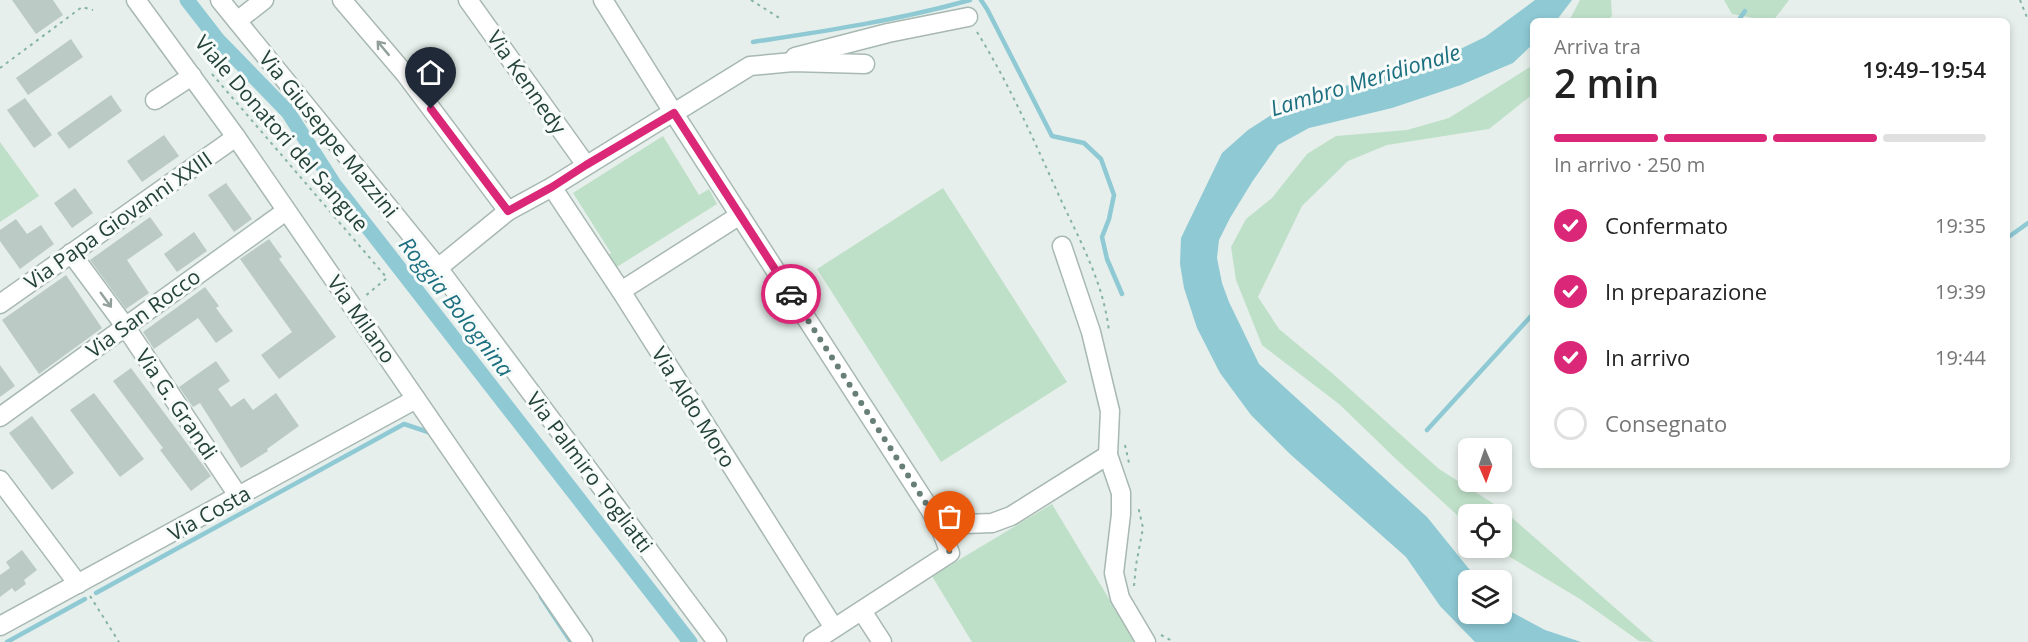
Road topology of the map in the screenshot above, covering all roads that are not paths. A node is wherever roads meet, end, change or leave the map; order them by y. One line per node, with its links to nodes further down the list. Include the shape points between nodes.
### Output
1 (136, 0): 11 (street, Via Milano)
2 (220, 0): 8 (street, Via Giuseppe Mazzini)
3 (264, 0): 8 (street)
4 (342, 0): 18 (street, one-way to 4, via 405,75)
5 (468, 0): 15 (street, Via Kennedy)
6 (607, 2): 13 (street)
7 (968, 17): 9 (street)
8 (237, 21): 22 (street, Via Giuseppe Mazzini)
9 (773, 64): 10 (street); 13 (street, via 750,66)
10 (865, 64)
11 (200, 73): 12 (street); 14 (street, Via Milano)
12 (155, 100)
13 (674, 113): 15 (street); 19 (street)
14 (236, 137): 17 (street, Via Milano); 21 (street, Via Papa Giovanni XXIII)
15 (586, 165): 16 (street)
16 (552, 187): 18 (street); 23 (street, Via Aldo Moro)
17 (286, 211): 25 (street, Via San Rocco); 26 (street, Via Milano)
18 (508, 211): 22 (street)
19 (740, 215): 23 (street); 31 (street)
20 (1062, 246): 28 (street, via 1091,332 1110,411)
21 (72, 253): 24 (street, Via Papa Giovanni XXIII); 25 (street, Via G. Grandi, one-way to 25)
22 (438, 268): 37 (street, Via Palmiro Togliatti)
23 (621, 291): 35 (street, Via Aldo Moro)
24 (0, 304)
25 (125, 326): 27 (street, Via San Rocco); 30 (street, Via G. Grandi)
26 (416, 399): 30 (street, Via Costa); 36 (street, Via Milano)
27 (0, 417)
28 (1108, 455): 31 (street, via 1011,516 992,523); 40 (street, via 1121,494 1114,573 1119,598)
29 (0, 480): 32 (street)
30 (239, 497): 32 (street, Via Costa)
31 (939, 525): 33 (street, via 950,553)
32 (78, 584): 34 (street, Via Costa)
33 (862, 611): 35 (street); 39 (street)
34 (0, 626)
35 (834, 628): 38 (street)
36 (583, 642)
37 (717, 642)
38 (813, 642)
39 (882, 642)
40 (1146, 642)

